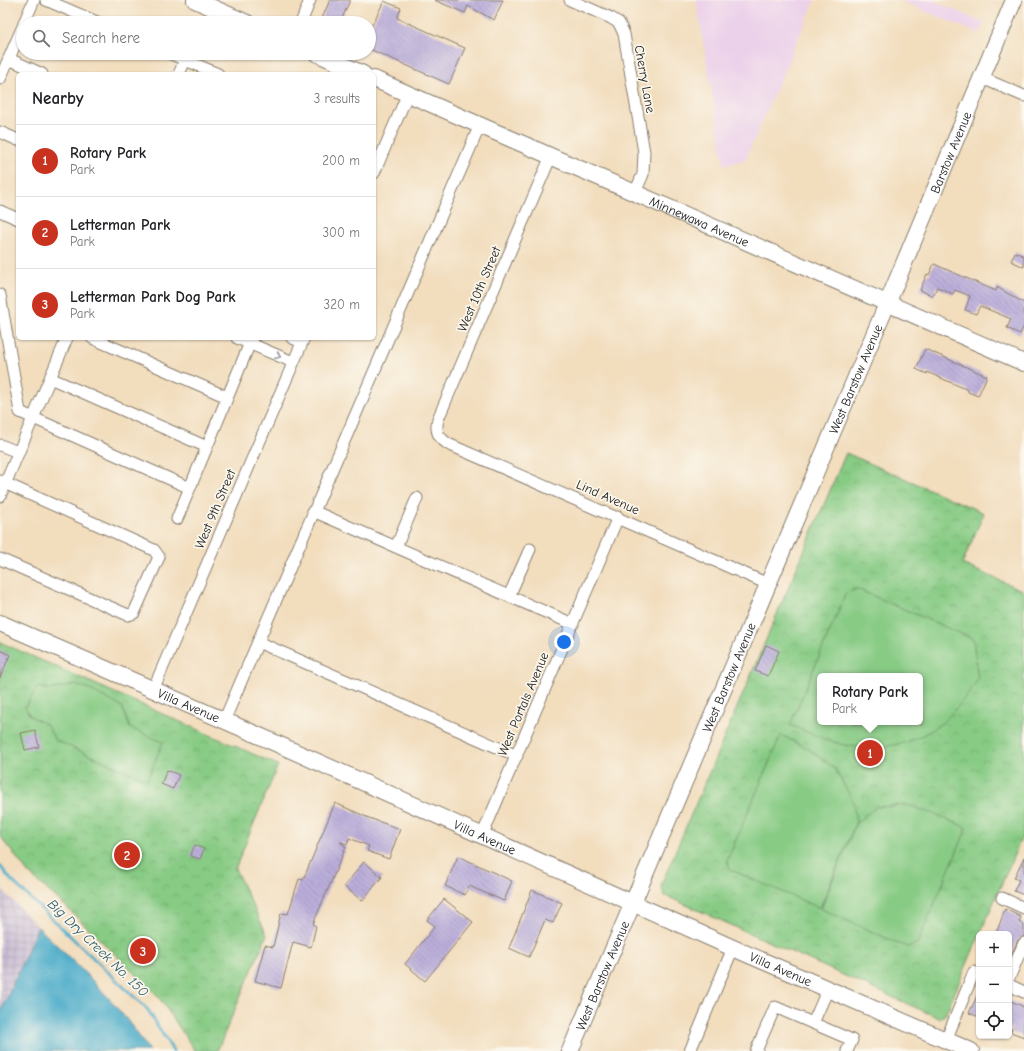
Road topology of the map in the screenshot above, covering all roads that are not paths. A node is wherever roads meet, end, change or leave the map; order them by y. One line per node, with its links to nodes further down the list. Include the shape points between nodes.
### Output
1 (34, 0): 7 (street)
2 (46, 0): 8 (street)
3 (195, 0): 9 (main road)
4 (310, 0): 10 (street)
5 (1014, 0): 19 (main road, Barstow Avenue)
6 (577, 2): 29 (street, Cherry Lane, via 619,23 624,34 644,152 643,174)
7 (27, 16)
8 (83, 16)
9 (231, 16)
10 (303, 16)
11 (16, 41): 12 (street)
12 (8, 59): 15 (street); 20 (street)
13 (185, 60): 16 (street); 17 (street)
14 (332, 60): 18 (main road)
15 (37, 72)
16 (180, 72)
17 (213, 72)
18 (359, 72)
19 (982, 78): 23 (street); 33 (main road, Barstow Avenue)
20 (0, 79)
21 (376, 80): 22 (main road, Minnewawa Avenue)
22 (408, 94): 24 (main road, Minnewawa Avenue); 28 (street)
23 (1024, 96)
24 (480, 125): 27 (main road, Minnewawa Avenue); 51 (street)
25 (0, 132): 26 (street)
26 (16, 139)
27 (551, 156): 29 (main road, Minnewawa Avenue); 43 (street, West 10th Street, via 438,419)
28 (376, 168)
29 (635, 193): 33 (main road, Minnewawa Avenue)
30 (0, 211): 31 (street)
31 (16, 218)
32 (0, 295): 42 (street, via 20,412)
33 (888, 304): 39 (main road, Minnewawa Avenue); 57 (main road, West Barstow Avenue)
34 (66, 340): 40 (street)
35 (97, 340): 41 (street)
36 (299, 340): 38 (street, West 9th Street)
37 (251, 341): 38 (street, one-way to 38); 41 (street)
38 (294, 362): 62 (street, West 9th Street)
39 (1024, 363)
40 (50, 378): 42 (street); 45 (street)
41 (227, 397): 45 (street)
42 (33, 418): 46 (street); 48 (street)
43 (438, 434): 52 (street, Lind Avenue, via 448,444)
44 (0, 444): 46 (street)
45 (207, 447): 48 (street)
46 (18, 452): 47 (street)
47 (3, 482): 49 (street); 56 (street, via 154,550 159,557 134,613 128,614)
48 (190, 488): 53 (street)
49 (0, 496)
50 (417, 498): 54 (street)
51 (313, 511): 54 (street); 61 (street)
52 (618, 517): 57 (street, Lind Avenue); 60 (street, West Portals Avenue)
53 (177, 519)
54 (396, 547): 58 (street)
55 (530, 549): 58 (street)
56 (0, 559)
57 (768, 584): 67 (main road, West Barstow Avenue)
58 (509, 596): 60 (street)
59 (0, 623): 62 (main road, Villa Avenue)
60 (572, 624): 64 (street, West Portals Avenue)
61 (258, 642): 63 (street); 64 (street)
62 (153, 690): 63 (main road, Villa Avenue)
63 (224, 721): 65 (main road, Villa Avenue)
64 (517, 756): 65 (street, West Portals Avenue)
65 (482, 836): 67 (main road, Villa Avenue)
66 (1002, 898): 68 (street)
67 (633, 902): 70 (main road, Villa Avenue); 78 (main road, West Barstow Avenue)
68 (1024, 908)
69 (1024, 943): 71 (street)
70 (733, 948): 74 (main road, Villa Avenue); 79 (street)
71 (1012, 971)
72 (976, 973): 77 (street)
73 (1012, 986): 75 (street)
74 (828, 989): 76 (street); 77 (main road, Villa Avenue)
75 (1024, 992)
76 (813, 1023): 80 (street, via 775,1007); 81 (street, via 852,1040)
77 (946, 1040): 82 (main road, Villa Avenue)
78 (570, 1051)
79 (690, 1051)
80 (756, 1051)
81 (847, 1051)
82 (971, 1051)

